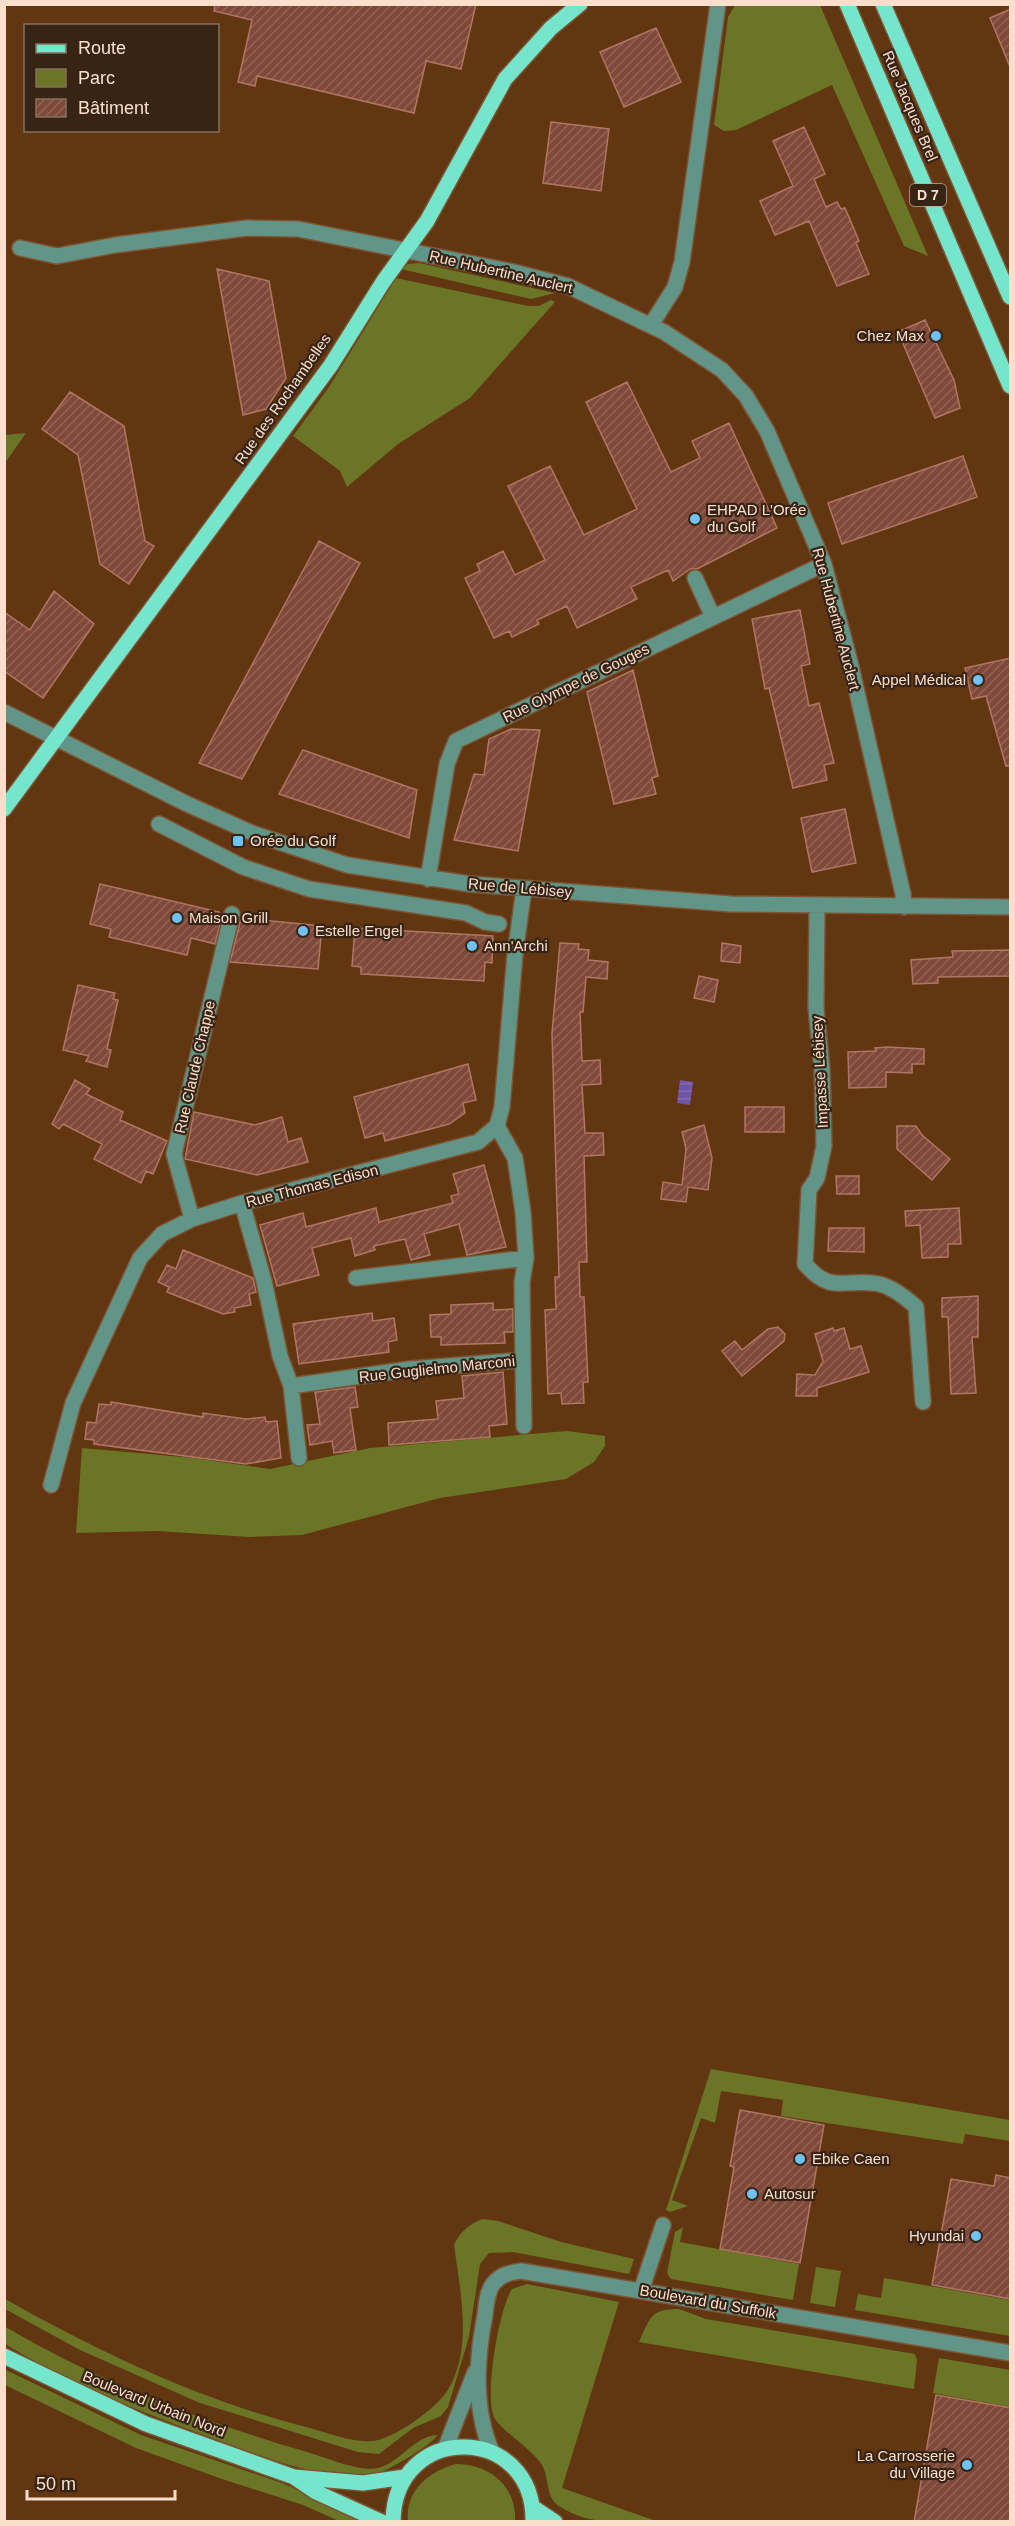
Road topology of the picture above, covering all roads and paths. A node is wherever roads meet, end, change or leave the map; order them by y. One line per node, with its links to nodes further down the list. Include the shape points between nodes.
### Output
1 (580, 4): 6 (main road, Rue des Rochambelles, via 551,28 505,79 428,221)
2 (847, 4): 9 (main road, Rue Jacques Brel / D 7)
3 (883, 4): 7 (main road, Rue Jacques Brel / D 7)
4 (718, 5): 8 (street, via 682,262 675,287)
5 (20, 248): 6 (street, Rue Hubertine Auclert, via 57,255 270,228 298,229)
6 (406, 250): 8 (street, Rue Hubertine Auclert, via 568,286); 14 (main road, Rue des Rochambelles, via 282,435)
7 (1011, 297)
8 (651, 325): 10 (street, Rue Hubertine Auclert, via 722,370 746,396 783,465)
9 (1011, 386)
10 (824, 564): 12 (street, Rue Olympe de Gouges); 20 (street, Rue Hubertine Auclert, via 850,662)
11 (694, 578): 12 (street)
12 (713, 617): 17 (street, Rue Olympe de Gouges, via 456,741 447,764)
13 (4, 712): 14 (street, Rue de Lébisey)
14 (57, 739): 15 (main road, Rue des Rochambelles); 17 (street, Rue de Lébisey, via 252,833 347,865)
15 (4, 809)
16 (159, 824): 23 (street, via 243,867 309,889 466,913)
17 (428, 879): 18 (street, Rue de Lébisey)
18 (524, 889): 19 (street, Rue de Lébisey); 24 (street, via 505,1090)
19 (817, 907): 20 (street, Rue de Lébisey); 31 (street, Impasse Lébisey, via 816,1008 824,1146 817,1178 809,1190 805,1264 829,1284 880,1284 916,1307)
20 (904, 907): 21 (street, Rue de Lébisey)
21 (1011, 907)
22 (232, 914): 26 (street, Rue Claude Chappe, via 174,1154)
23 (499, 924)
24 (497, 1126): 25 (street, Rue Thomas Edison, via 478,1142 442,1153); 27 (street, Rue Guglielmo Marconi, via 514,1158)
25 (242, 1203): 26 (street, Rue Thomas Edison); 30 (street)
26 (192, 1219): 34 (street, Rue Thomas Edison, via 162,1234 140,1258 73,1403)
27 (526, 1258): 28 (street); 29 (street, Rue Guglielmo Marconi, via 522,1282)
28 (356, 1278)
29 (523, 1360): 30 (street, Rue Guglielmo Marconi, via 410,1369); 32 (street)
30 (291, 1386): 33 (street)
31 (923, 1402)
32 (524, 1426)
33 (299, 1458)
34 (51, 1485)
35 (663, 2225): 36 (street)
36 (641, 2291): 37 (street, Boulevard du Suffolk); 39 (street, Boulevard du Suffolk, via 521,2271 504,2274 492,2286)
37 (1011, 2353)
38 (4, 2356): 42 (main road, Boulevard Urbain Nord, via 146,2424)
39 (477, 2367): 40 (street, Boulevard du Suffolk); 41 (street, Boulevard du Suffolk, via 482,2421)
40 (445, 2449): 41 (main road, via 461,2446); 43 (main road, via 422,2460)
41 (492, 2452): 44 (main road, via 520,2475 529,2490)
42 (294, 2477): 43 (main road, Boulevard Urbain Nord, via 363,2483); 45 (main road, Boulevard Urbain Nord, via 316,2492)
43 (405, 2478): 46 (main road, via 394,2506)
44 (533, 2515): 47 (main road)
45 (382, 2522)
46 (393, 2522)
47 (555, 2522)

